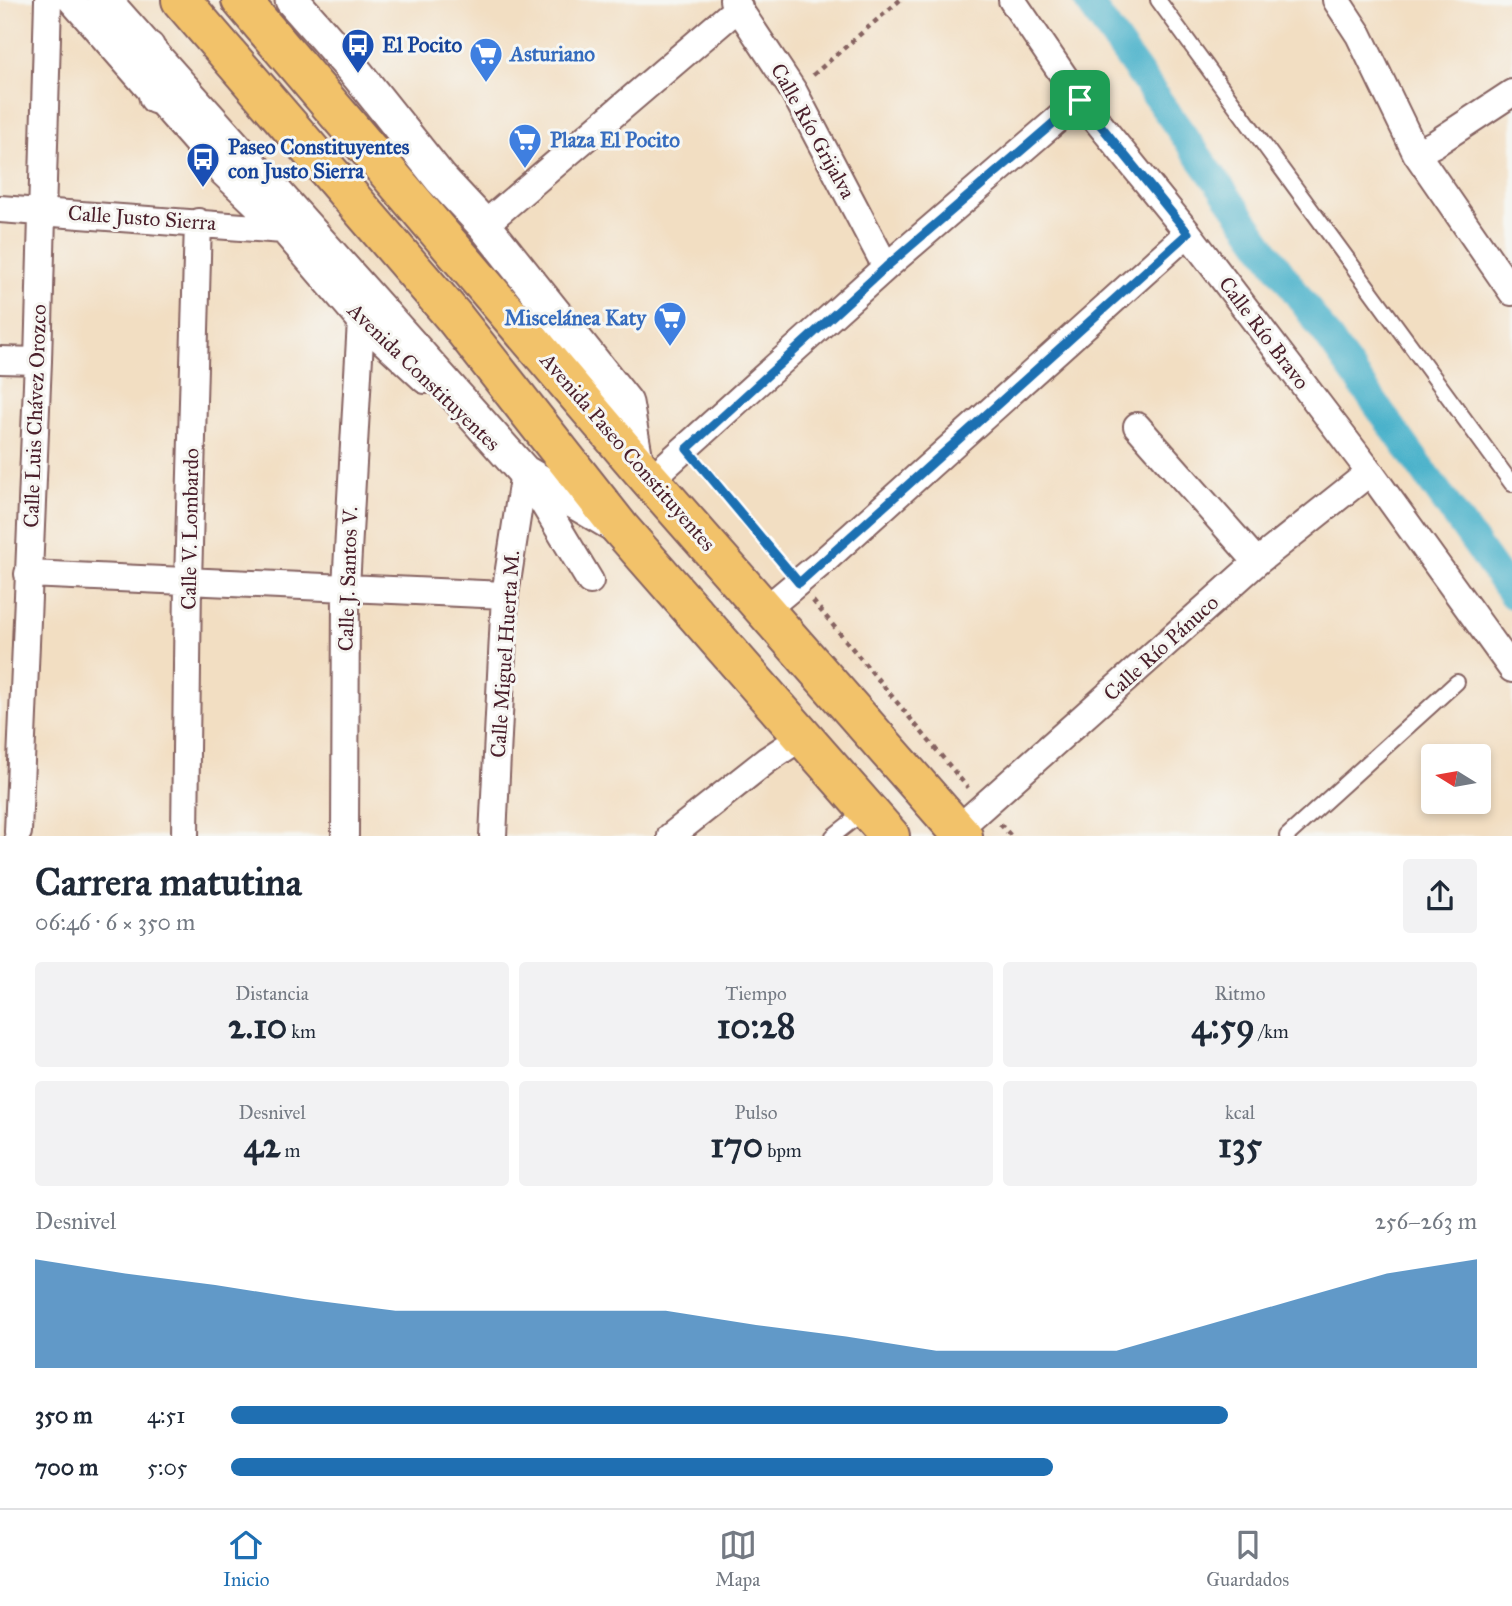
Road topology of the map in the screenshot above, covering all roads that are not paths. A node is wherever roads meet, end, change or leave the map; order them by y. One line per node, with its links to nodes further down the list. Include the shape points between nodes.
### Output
1 (48, 0): 17 (street, Calle Luis Chávez Orozco)
2 (71, 0): 13 (street, Avenida Constituyentes)
3 (104, 0): 11 (street, Avenida Constituyentes)
4 (181, 0): 32 (highway, via 454,317)
5 (242, 0): 29 (highway, Avenida Paseo Constituyentes)
6 (292, 0): 19 (street)
7 (1012, 0): 14 (street, Calle Río Bravo)
8 (1158, 0): 31 (lane)
9 (1336, 0): 15 (street, via 1359,35)
10 (736, 4): 19 (street); 22 (street, Calle Río Grijalva, via 794,92)
11 (148, 48): 13 (street); 28 (street, Avenida Constituyentes)
12 (1512, 93): 15 (street)
13 (156, 97): 20 (street, Avenida Constituyentes, via 223,173)
14 (1080, 100): 21 (street, Calle Río Bravo); 22 (street)
15 (1416, 153): 23 (street)
16 (0, 209): 17 (street, Calle Justo Sierra)
17 (43, 211): 18 (street, Calle Justo Sierra); 26 (street, Calle Luis Chávez Orozco)
18 (198, 222): 20 (street, Calle Justo Sierra); 35 (street, Calle V. Lombardo)
19 (484, 225): 29 (street, via 626,403)
20 (283, 230): 24 (street, Avenida Constituyentes)
21 (1188, 233): 30 (street, Calle Río Bravo); 39 (street)
22 (886, 267): 29 (street, via 687,449)
23 (1512, 292)
24 (361, 321): 28 (street, Avenida Constituyentes); 37 (street, Calle J. Santos V.)
25 (0, 360): 26 (street)
26 (38, 361): 34 (street, Calle Luis Chávez Orozco)
27 (1137, 426): 33 (street)
28 (524, 472): 32 (street, Avenida Constituyentes); 36 (street); 38 (street, Calle Miguel Huerta M.)
29 (644, 472): 39 (highway, Avenida Paseo Constituyentes)
30 (1370, 472): 33 (street, Calle Río Pánuco); 40 (street, Calle Río Bravo)
31 (1512, 484)
32 (620, 528): 42 (highway)
33 (1257, 562): 44 (street, Calle Río Pánuco)
34 (28, 574): 35 (street); 45 (street, Calle Luis Chávez Orozco)
35 (188, 581): 37 (street); 46 (street, Calle V. Lombardo)
36 (590, 581)
37 (346, 587): 38 (street); 47 (street, Calle J. Santos V.)
38 (505, 595): 48 (street, Calle Miguel Huerta M.)
39 (766, 609): 44 (highway, Avenida Paseo Constituyentes)
40 (1512, 669)
41 (1457, 682): 51 (lane)
42 (803, 736): 43 (highway); 49 (street)
43 (878, 823): 50 (lane)
44 (968, 824)
45 (18, 832)
46 (185, 836)
47 (345, 836)
48 (494, 836)
49 (671, 836)
50 (833, 836)
51 (1287, 836)

